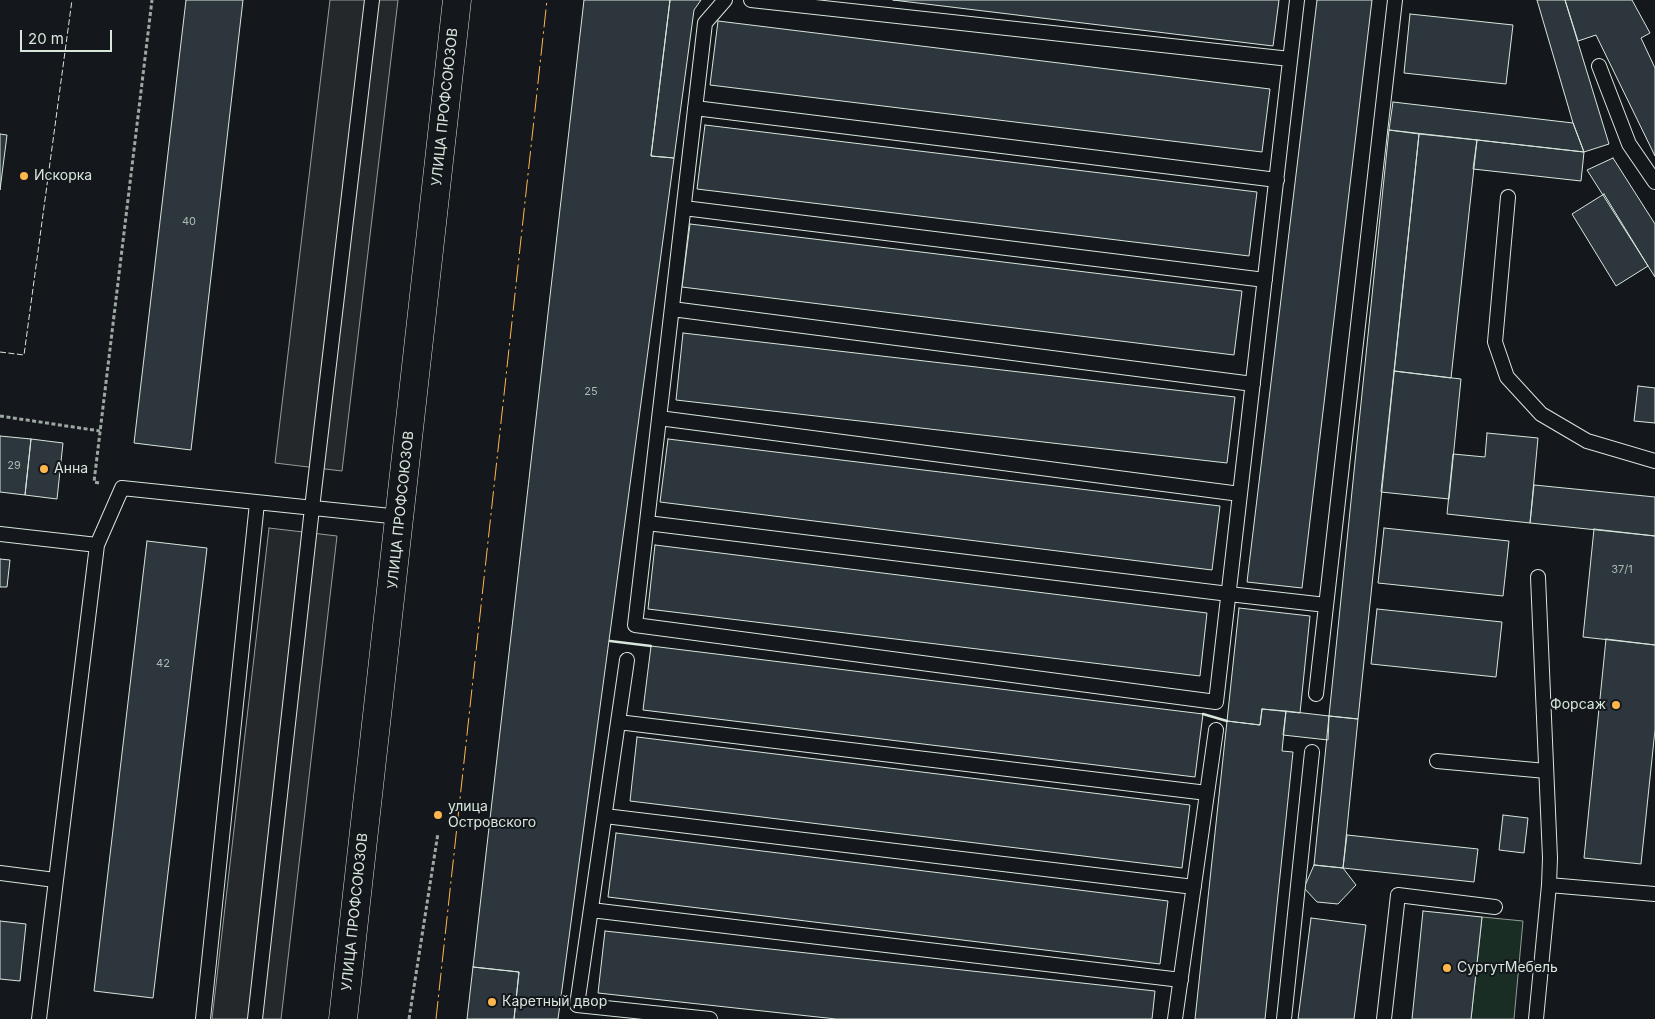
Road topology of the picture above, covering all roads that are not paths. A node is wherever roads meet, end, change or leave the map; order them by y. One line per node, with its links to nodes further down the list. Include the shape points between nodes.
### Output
1 (372, 0): 21 (lane)
2 (457, 0): 22 (main road, УЛИЦА ПРОФСОЮЗОВ)
3 (725, 0): 9 (lane, via 705,23)
4 (751, 0): 7 (lane)
5 (1297, 0): 7 (lane)
6 (1395, 0): 28 (lane)
7 (1290, 59): 10 (lane)
8 (1599, 66): 11 (lane, via 1629,144)
9 (695, 108): 10 (lane); 13 (lane)
10 (1276, 180): 14 (lane)
11 (1655, 182)
12 (1508, 197): 18 (lane, via 1494,342 1507,377 1541,414 1587,441)
13 (684, 208): 14 (lane); 15 (lane)
14 (1265, 280): 16 (lane)
15 (672, 309): 16 (lane); 17 (lane)
16 (1253, 384): 19 (lane)
17 (659, 418): 19 (lane); 23 (lane)
18 (1655, 461)
19 (1240, 494): 27 (lane)
20 (257, 503): 21 (lane); 25 (lane, via 122,488); 47 (lane)
21 (312, 508): 22 (lane); 48 (lane)
22 (400, 516): 49 (main road, УЛИЦА ПРОФСОЮЗОВ)
23 (646, 523): 27 (lane); 27 (lane, via 635,625 1216,702)
24 (0, 534): 25 (lane)
25 (97, 545): 39 (lane)
26 (1538, 577): 35 (lane)
27 (1229, 594): 28 (lane)
28 (1326, 605): 30 (lane)
29 (627, 660): 31 (lane)
30 (1316, 694)
31 (618, 722): 36 (lane); 37 (lane)
32 (1216, 730): 36 (lane)
33 (1312, 752): 52 (lane)
34 (1437, 761): 35 (lane)
35 (1546, 771): 40 (lane)
36 (1207, 794): 41 (lane)
37 (604, 816): 41 (lane); 44 (lane)
38 (0, 873): 39 (lane)
39 (55, 880): 46 (lane)
40 (1549, 885): 42 (lane); 54 (lane)
41 (1194, 887): 45 (lane)
42 (1655, 894)
43 (1496, 906): 53 (lane, via 1398,894)
44 (590, 910): 45 (lane); 50 (lane, via 577,1005)
45 (1181, 980): 51 (lane)
46 (38, 1019)
47 (203, 1019)
48 (255, 1019)
49 (343, 1019)
50 (710, 1019)
51 (1176, 1019)
52 (1284, 1019)
53 (1384, 1019)
54 (1536, 1019)

